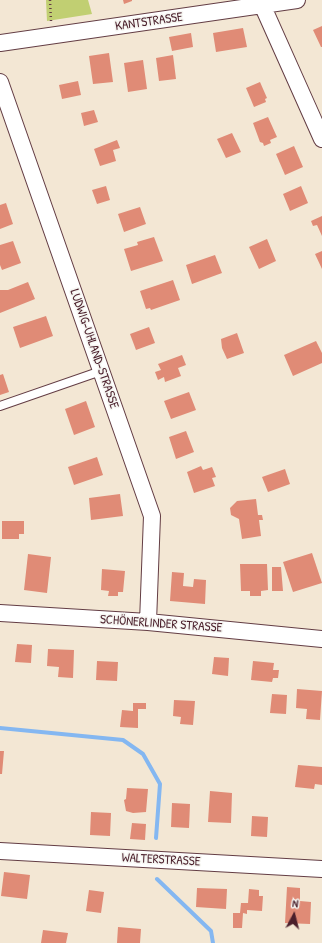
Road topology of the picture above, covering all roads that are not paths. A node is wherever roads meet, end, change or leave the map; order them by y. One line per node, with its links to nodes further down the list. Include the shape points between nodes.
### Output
1 (297, 0): 2 (street, KANTSTRASSE)
2 (261, 3): 3 (street, KANTSTRASSE); 5 (street)
3 (0, 43)
4 (0, 82): 6 (street, LUDWIG-UHLAND-STRASSE)
5 (322, 139)
6 (101, 371): 7 (lane); 9 (street, LUDWIG-UHLAND-STRASSE, via 152,516)
7 (0, 406)
8 (0, 613): 9 (street, SCHÖNERLINDER STRASSE)
9 (148, 622): 10 (street, SCHÖNERLINDER STRASSE)
10 (322, 639)
11 (0, 851): 12 (street, WALTERSTRASSE)
12 (322, 869)

